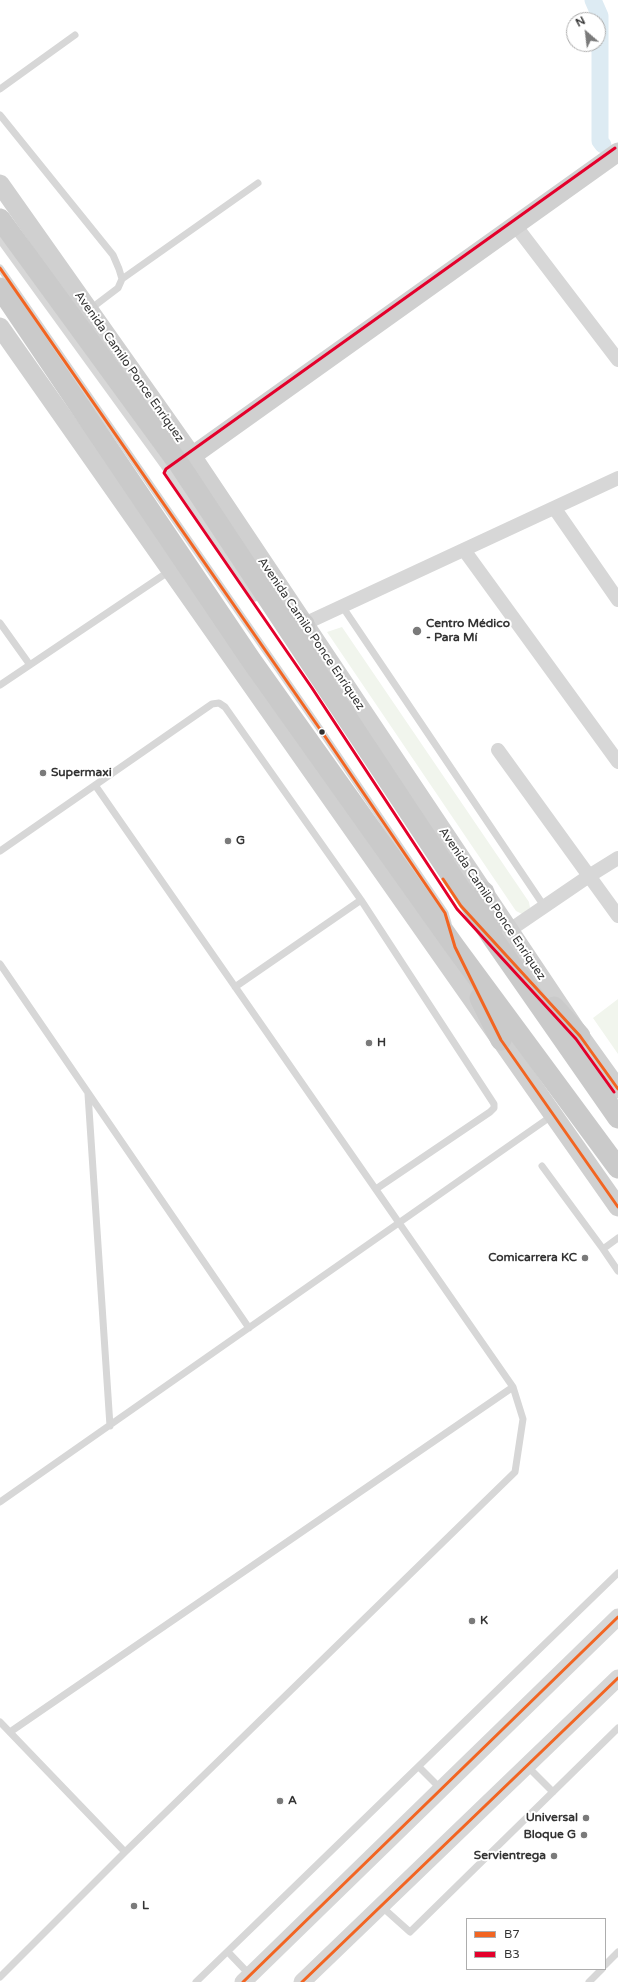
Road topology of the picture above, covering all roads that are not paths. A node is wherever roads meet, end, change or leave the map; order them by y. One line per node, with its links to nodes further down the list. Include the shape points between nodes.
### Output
1 (75, 35): 2 (lane)
2 (0, 89)
3 (0, 115): 11 (lane, via 113,255)
4 (618, 152): 8 (main road)
5 (258, 183): 11 (lane)
6 (0, 184): 13 (main road, Avenida Camilo Ponce Enríquez)
7 (0, 219): 16 (main road, Avenida Camilo Ponce Enríquez)
8 (515, 225): 15 (street); 16 (main road)
9 (0, 240): 16 (lane, Avenida Camilo Ponce Enríquez)
10 (0, 268): 43 (lane, via 445,913)
11 (122, 280): 13 (lane, via 118,288)
12 (0, 288): 32 (main road, via 251,660)
13 (89, 310): 16 (main road, Avenida Camilo Ponce Enríquez)
14 (0, 327): 20 (main road)
15 (618, 360)
16 (180, 464): 23 (main road, Avenida Camilo Ponce Enríquez); 25 (main road, Avenida Camilo Ponce Enríquez); 42 (lane, Avenida Camilo Ponce Enríquez, via 316,685 461,906)
17 (618, 478): 18 (street)
18 (555, 508): 19 (street); 21 (street)
19 (464, 550): 22 (street); 30 (street)
20 (171, 570): 27 (lane); 36 (main road)
21 (618, 600)
22 (342, 606): 25 (street); 40 (lane)
23 (277, 611): 25 (main road); 26 (main road, Avenida Camilo Ponce Enríquez)
24 (0, 623): 27 (lane)
25 (304, 624): 26 (main road); 37 (main road, Avenida Camilo Ponce Enríquez)
26 (309, 660): 42 (main road, Avenida Camilo Ponce Enríquez)
27 (30, 665): 28 (lane)
28 (0, 685)
29 (498, 750): 35 (street)
30 (618, 762)
31 (94, 785): 33 (lane); 39 (lane, via 212,704 219,703 225,707); 45 (lane)
32 (378, 840): 36 (main road); 38 (main road)
33 (0, 851)
34 (618, 858): 35 (street)
35 (589, 876): 40 (street); 41 (street)
36 (388, 879): 38 (main road); 47 (main road)
37 (484, 892): 42 (main road)
38 (418, 897): 43 (main road)
39 (361, 900): 45 (lane); 54 (lane, via 494,1104 490,1112)
40 (544, 906): 42 (street)
41 (618, 916)
42 (502, 935): 46 (main road); 51 (main road, Avenida Camilo Ponce Enríquez, via 511,964)
43 (455, 948): 47 (main road); 53 (main road)
44 (0, 964): 49 (lane)
45 (235, 987): 54 (lane)
46 (580, 1036): 48 (main road)
47 (501, 1040): 50 (main road)
48 (618, 1089)
49 (88, 1094): 60 (lane); 62 (lane)
50 (553, 1115): 55 (main road); 56 (lane)
51 (618, 1118)
52 (542, 1166): 58 (lane)
53 (618, 1168)
54 (376, 1189): 56 (lane)
55 (618, 1207)
56 (400, 1223): 60 (lane); 61 (lane)
57 (618, 1238): 58 (lane)
58 (602, 1249): 59 (lane)
59 (618, 1271)
60 (249, 1328): 62 (lane)
61 (512, 1387): 69 (lane); 74 (lane, via 523,1419 515,1472)
62 (110, 1426): 63 (lane)
63 (0, 1502)
64 (618, 1572): 71 (lane)
65 (618, 1617): 72 (street)
66 (618, 1678): 70 (street)
67 (0, 1722): 69 (lane)
68 (618, 1728): 73 (lane)
69 (10, 1732): 74 (lane)
70 (526, 1766): 73 (lane); 75 (street)
71 (419, 1767): 72 (lane); 76 (lane)
72 (441, 1789): 81 (street)
73 (553, 1792): 75 (lane, via 410,1932)
74 (125, 1852): 80 (lane)
75 (381, 1906): 83 (street)
76 (228, 1952): 81 (lane); 82 (lane)
77 (618, 1952): 78 (lane)
78 (606, 1964)
79 (601, 1970): 84 (lane)
80 (0, 1977)
81 (246, 1979)
82 (196, 1982)
83 (302, 1982)
84 (589, 1982)

